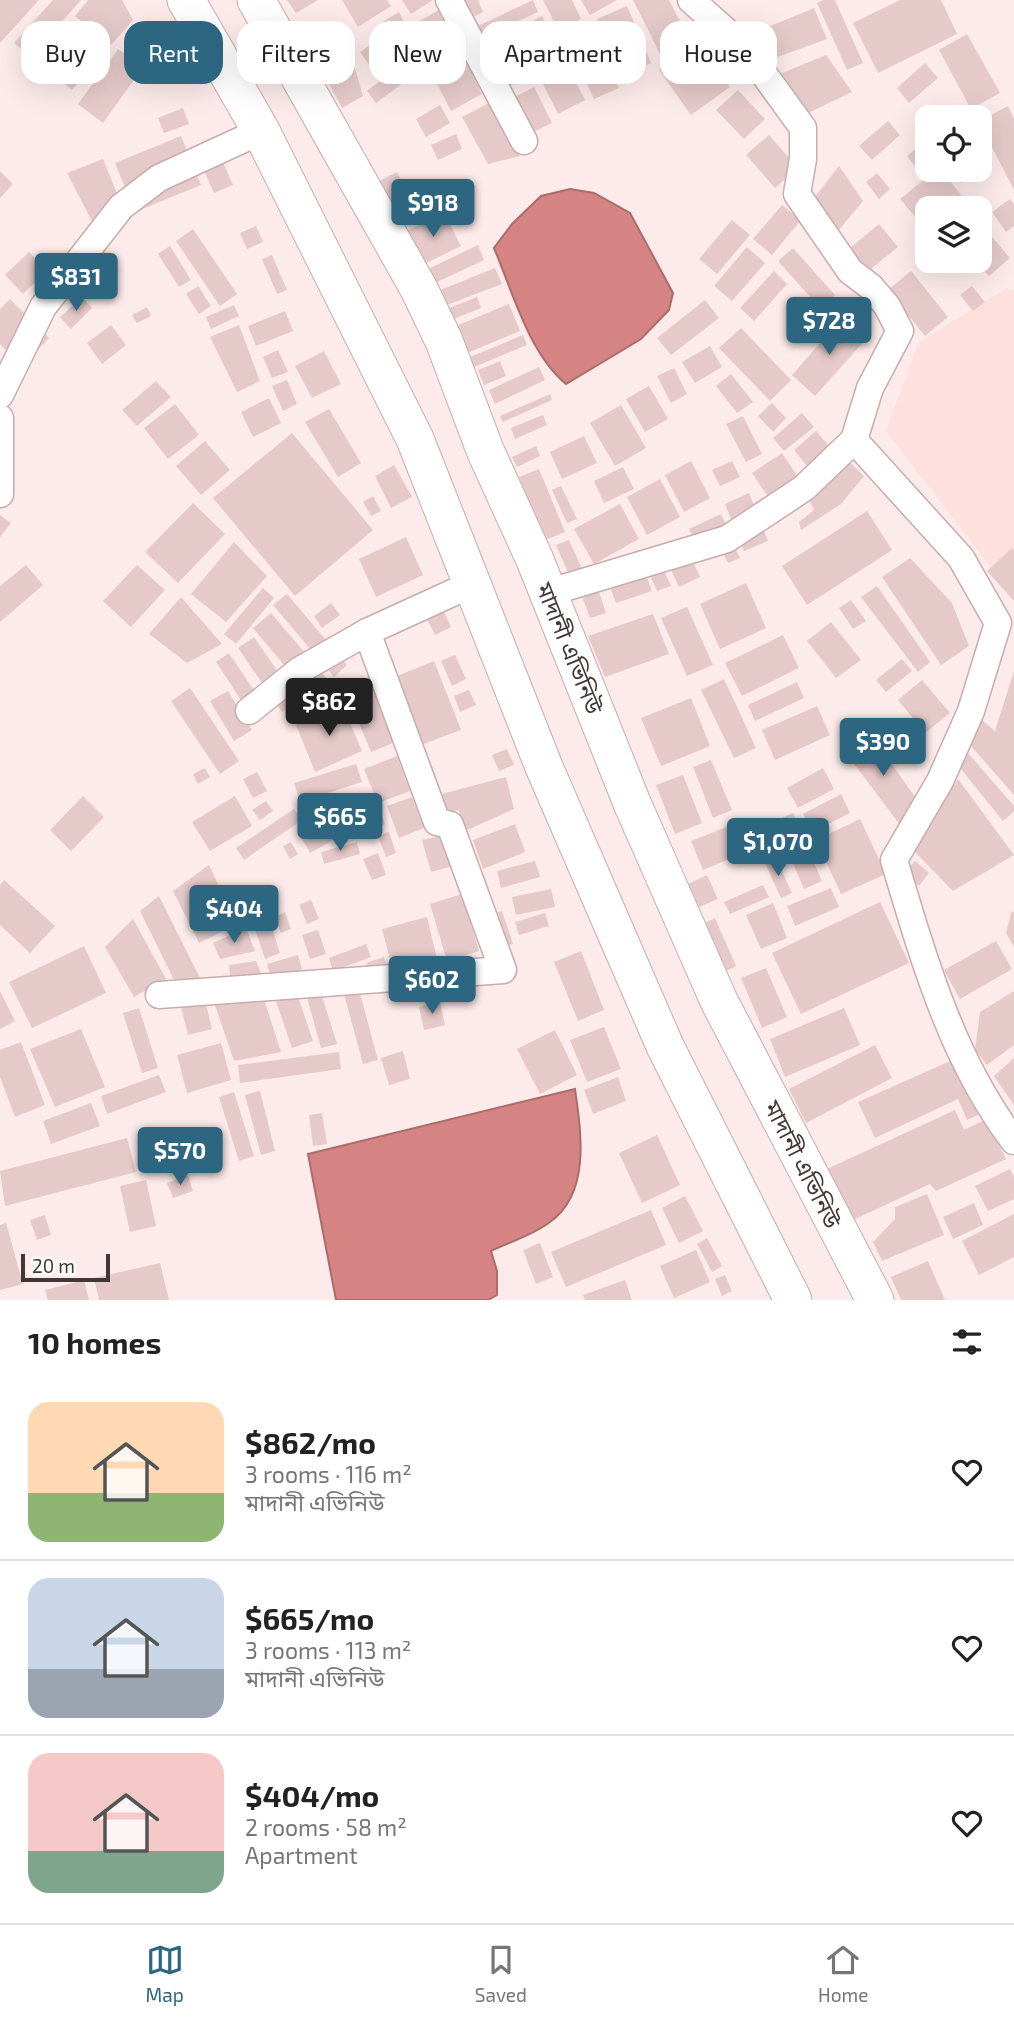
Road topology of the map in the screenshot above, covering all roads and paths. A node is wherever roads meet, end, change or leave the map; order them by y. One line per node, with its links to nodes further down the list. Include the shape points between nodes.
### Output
1 (186, 0): 5 (main road)
2 (256, 0): 12 (main road, মাদানী এভিনিউ, via 419,289)
3 (449, 0): 6 (street)
4 (691, 0): 9 (street, via 745,48 803,128 797,194 850,271 887,306 900,331 870,388)
5 (261, 131): 7 (street, via 159,178 121,207 43,307); 11 (main road, via 415,439)
6 (524, 141)
7 (0, 395)
8 (0, 418): 10 (street)
9 (854, 440): 12 (street, via 804,488 727,539); 13 (street, via 961,558)
10 (0, 494)
11 (474, 583): 14 (street); 18 (main road, via 544,767 665,1046)
12 (547, 593): 19 (main road, মাদানী এভিনিউ, via 719,1001)
13 (1006, 626): 17 (street, via 940,781 894,860 927,972 961,1050)
14 (367, 632): 15 (street, via 300,670); 16 (street, via 437,822 450,825 503,970)
15 (249, 711)
16 (159, 995)
17 (1011, 1130)
18 (793, 1300)
19 (875, 1300)

